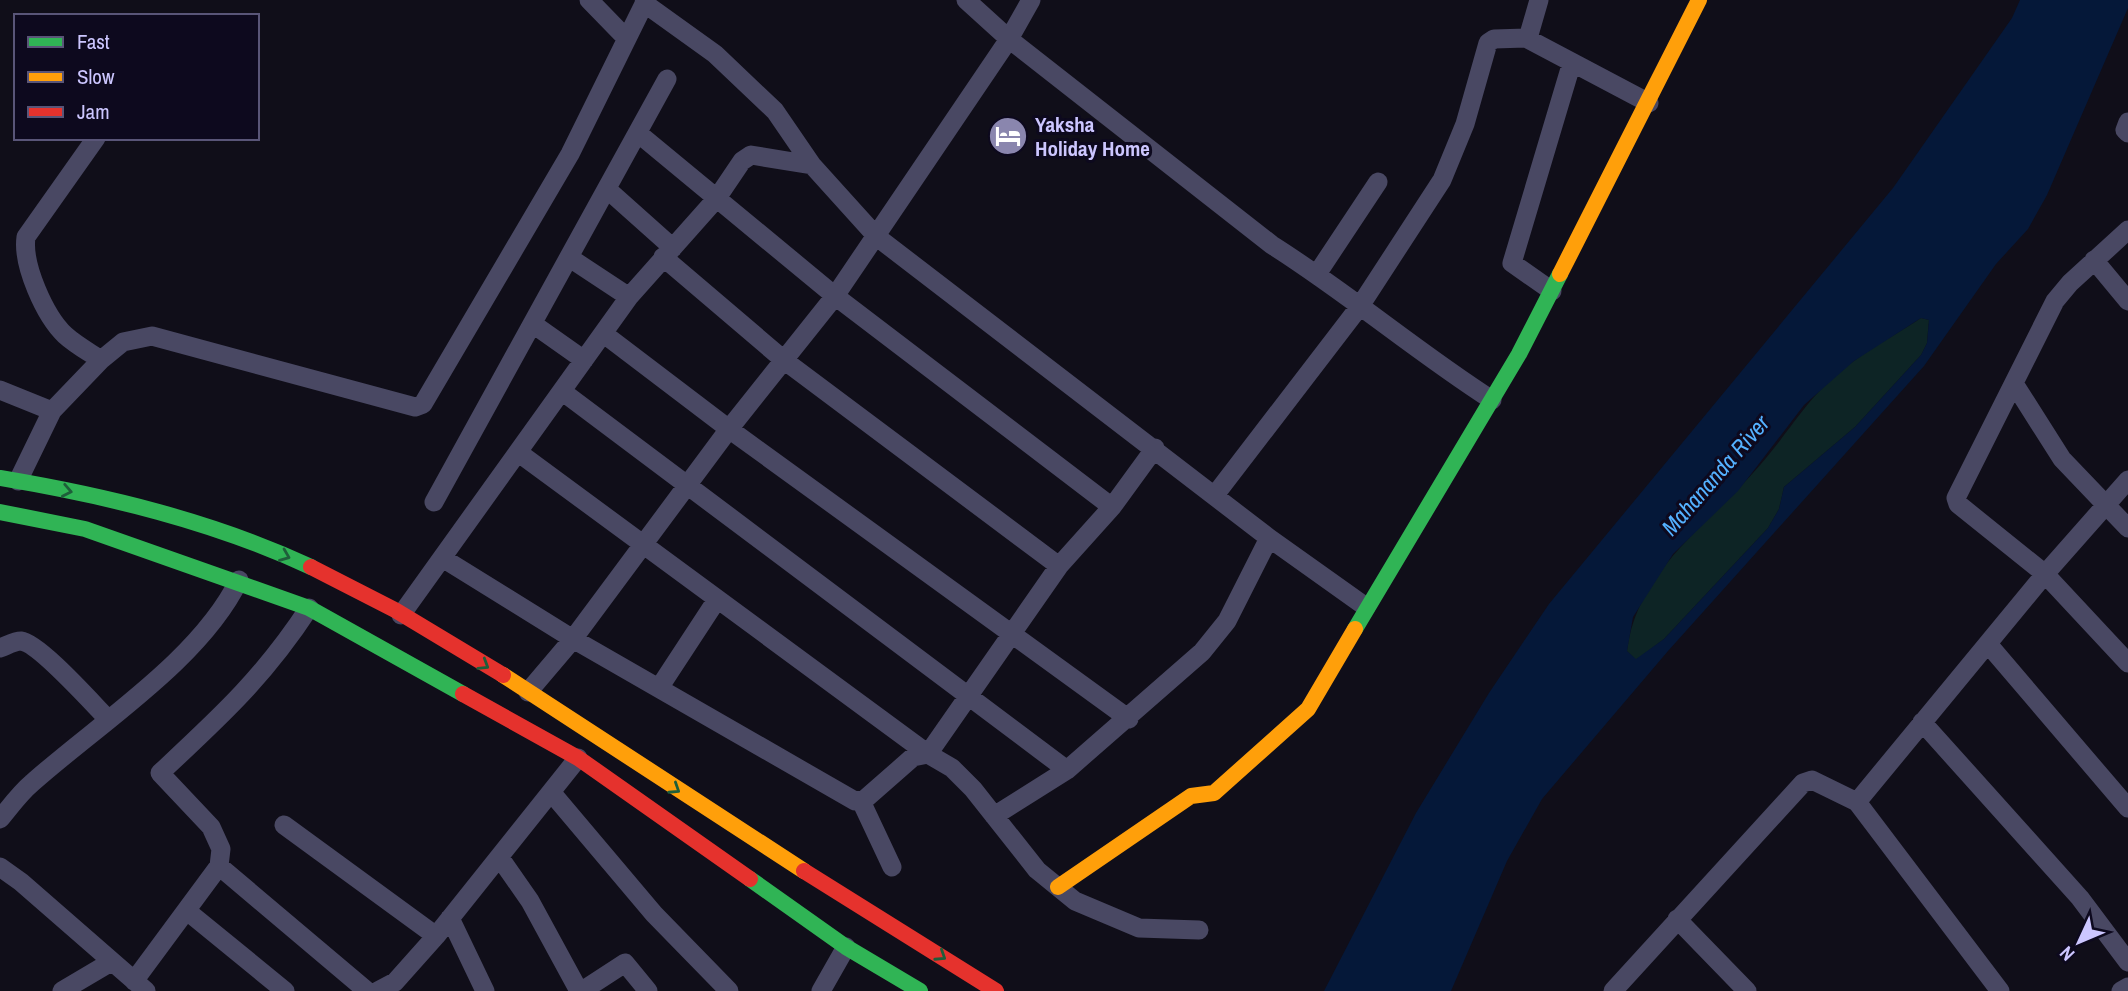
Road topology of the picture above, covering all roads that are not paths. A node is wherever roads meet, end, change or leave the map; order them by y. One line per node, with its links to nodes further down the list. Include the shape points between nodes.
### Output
1 (589, 0): 7 (street)
2 (966, 0): 9 (street)
3 (1031, 0): 9 (street)
4 (1539, 0): 8 (street)
5 (1699, 0): 12 (main road)
6 (645, 2): 7 (street); 17 (street, via 715,54 775,111)
7 (625, 37): 34 (street, via 570,154 423,404 415,407 152,336 123,342)
8 (1526, 38): 10 (street); 31 (street, via 1494,38 1488,43 1465,124 1442,180)
9 (1009, 39): 22 (street); 26 (street, via 1272,245)
10 (1572, 62): 12 (street); 27 (street, via 1512,263)
11 (667, 79): 14 (street)
12 (1649, 103): 27 (main road)
13 (2128, 122): 15 (street)
14 (639, 134): 19 (street); 20 (street)
15 (2128, 134)
16 (95, 140): 34 (street, via 26,237 24,250 25,264 56,325)
17 (812, 165): 20 (street, via 751,155); 22 (street)
18 (1378, 183): 26 (street)
19 (608, 191): 23 (street); 24 (street)
20 (717, 198): 23 (street); 28 (street)
21 (2128, 230): 25 (street)
22 (877, 237): 28 (street); 43 (street)
23 (668, 253): 29 (street); 36 (street)
24 (570, 258): 29 (street); 32 (street)
25 (2094, 260): 30 (street); 37 (street, via 2055,301)
26 (1317, 274): 31 (street)
27 (1552, 291): 40 (main road)
28 (835, 296): 36 (street); 51 (street)
29 (629, 298): 33 (street)
30 (2128, 300)
31 (1360, 306): 40 (street); 48 (street)
32 (533, 324): 35 (street); 49 (street)
33 (604, 334): 35 (street); 42 (street)
34 (101, 360): 41 (street)
35 (584, 360): 39 (street)
36 (785, 361): 42 (street); 57 (street)
37 (2015, 385): 50 (street, via 2062,459); 58 (street, via 1956,501)
38 (0, 390): 41 (street)
39 (563, 392): 44 (street); 47 (street)
40 (1492, 400): 61 (main road)
41 (52, 411): 45 (street)
42 (729, 429): 47 (street); 64 (street)
43 (1155, 448): 48 (street); 51 (street)
44 (519, 453): 55 (street); 56 (street)
45 (9, 480): 63 (main road, one-way to 63, via 178,517 295,560)
46 (2128, 480): 50 (street)
47 (687, 487): 55 (street); 71 (street)
48 (1215, 495): 54 (street)
49 (434, 502)
50 (2106, 506): 53 (street); 58 (street)
51 (1112, 508): 57 (street)
52 (0, 512): 59 (main road, via 85,529)
53 (2128, 528)
54 (1269, 538): 61 (street); 73 (street, via 1227,621 1202,652)
55 (643, 546): 60 (street); 65 (street)
56 (444, 559): 63 (street); 65 (street)
57 (1059, 566): 64 (street)
58 (2045, 574): 66 (street); 68 (street)
59 (239, 580): 62 (main road); 72 (street, via 205,631)
60 (716, 601): 69 (street); 75 (street)
61 (1366, 607): 89 (main road, via 1299,718 1214,793 1191,796)
62 (309, 608): 76 (main road); 86 (street, via 283,649 245,694 160,773 211,827 221,849)
63 (401, 615): 70 (main road, one-way to 70)
64 (1012, 635): 71 (street); 73 (street)
65 (573, 639): 69 (street); 70 (street)
66 (1988, 644): 74 (street); 81 (street)
67 (0, 648): 72 (street, via 15,642 29,644)
68 (2128, 663)
69 (659, 688): 79 (street)
70 (528, 692): 110 (main road, one-way to 110)
71 (968, 698): 75 (street); 77 (street)
72 (108, 719): 83 (street, via 29,785)
73 (1129, 719): 77 (street)
74 (1922, 722): 80 (street); 97 (street, via 2080,898)
75 (928, 754): 79 (street, via 913,757); 82 (street, via 953,768)
76 (578, 758): 78 (street); 95 (main road)
77 (1067, 770): 82 (street)
78 (551, 792): 85 (street); 107 (street, via 639,898)
79 (861, 802): 88 (street)
80 (1857, 802): 92 (street, via 1812,780 1803,783); 113 (street)
81 (2128, 808)
82 (994, 816): 89 (street, via 1037,870)
83 (0, 819)
84 (284, 825): 94 (street)
85 (500, 858): 91 (street); 105 (street)
86 (219, 866): 90 (street); 102 (street)
87 (0, 867): 96 (street)
88 (892, 867)
89 (1058, 887): 93 (street, via 1075,901 1139,928)
90 (187, 911): 98 (street); 101 (street)
91 (450, 918): 94 (street); 104 (street)
92 (1676, 919): 111 (street); 112 (street)
93 (1199, 930)
94 (436, 936): 103 (street, via 395,982)
95 (846, 947): 108 (street); 109 (main road)
96 (111, 962): 98 (street); 100 (street)
97 (2128, 962)
98 (140, 986)
99 (2128, 987): 114 (street)
100 (62, 991)
101 (285, 991)
102 (367, 991)
103 (378, 991)
104 (485, 991)
105 (581, 991): 106 (street, via 625,963)
106 (648, 991)
107 (729, 991)
108 (821, 991)
109 (920, 991)
110 (996, 991)
111 (1613, 991)
112 (1747, 991)
113 (2000, 991)
114 (2122, 991)

